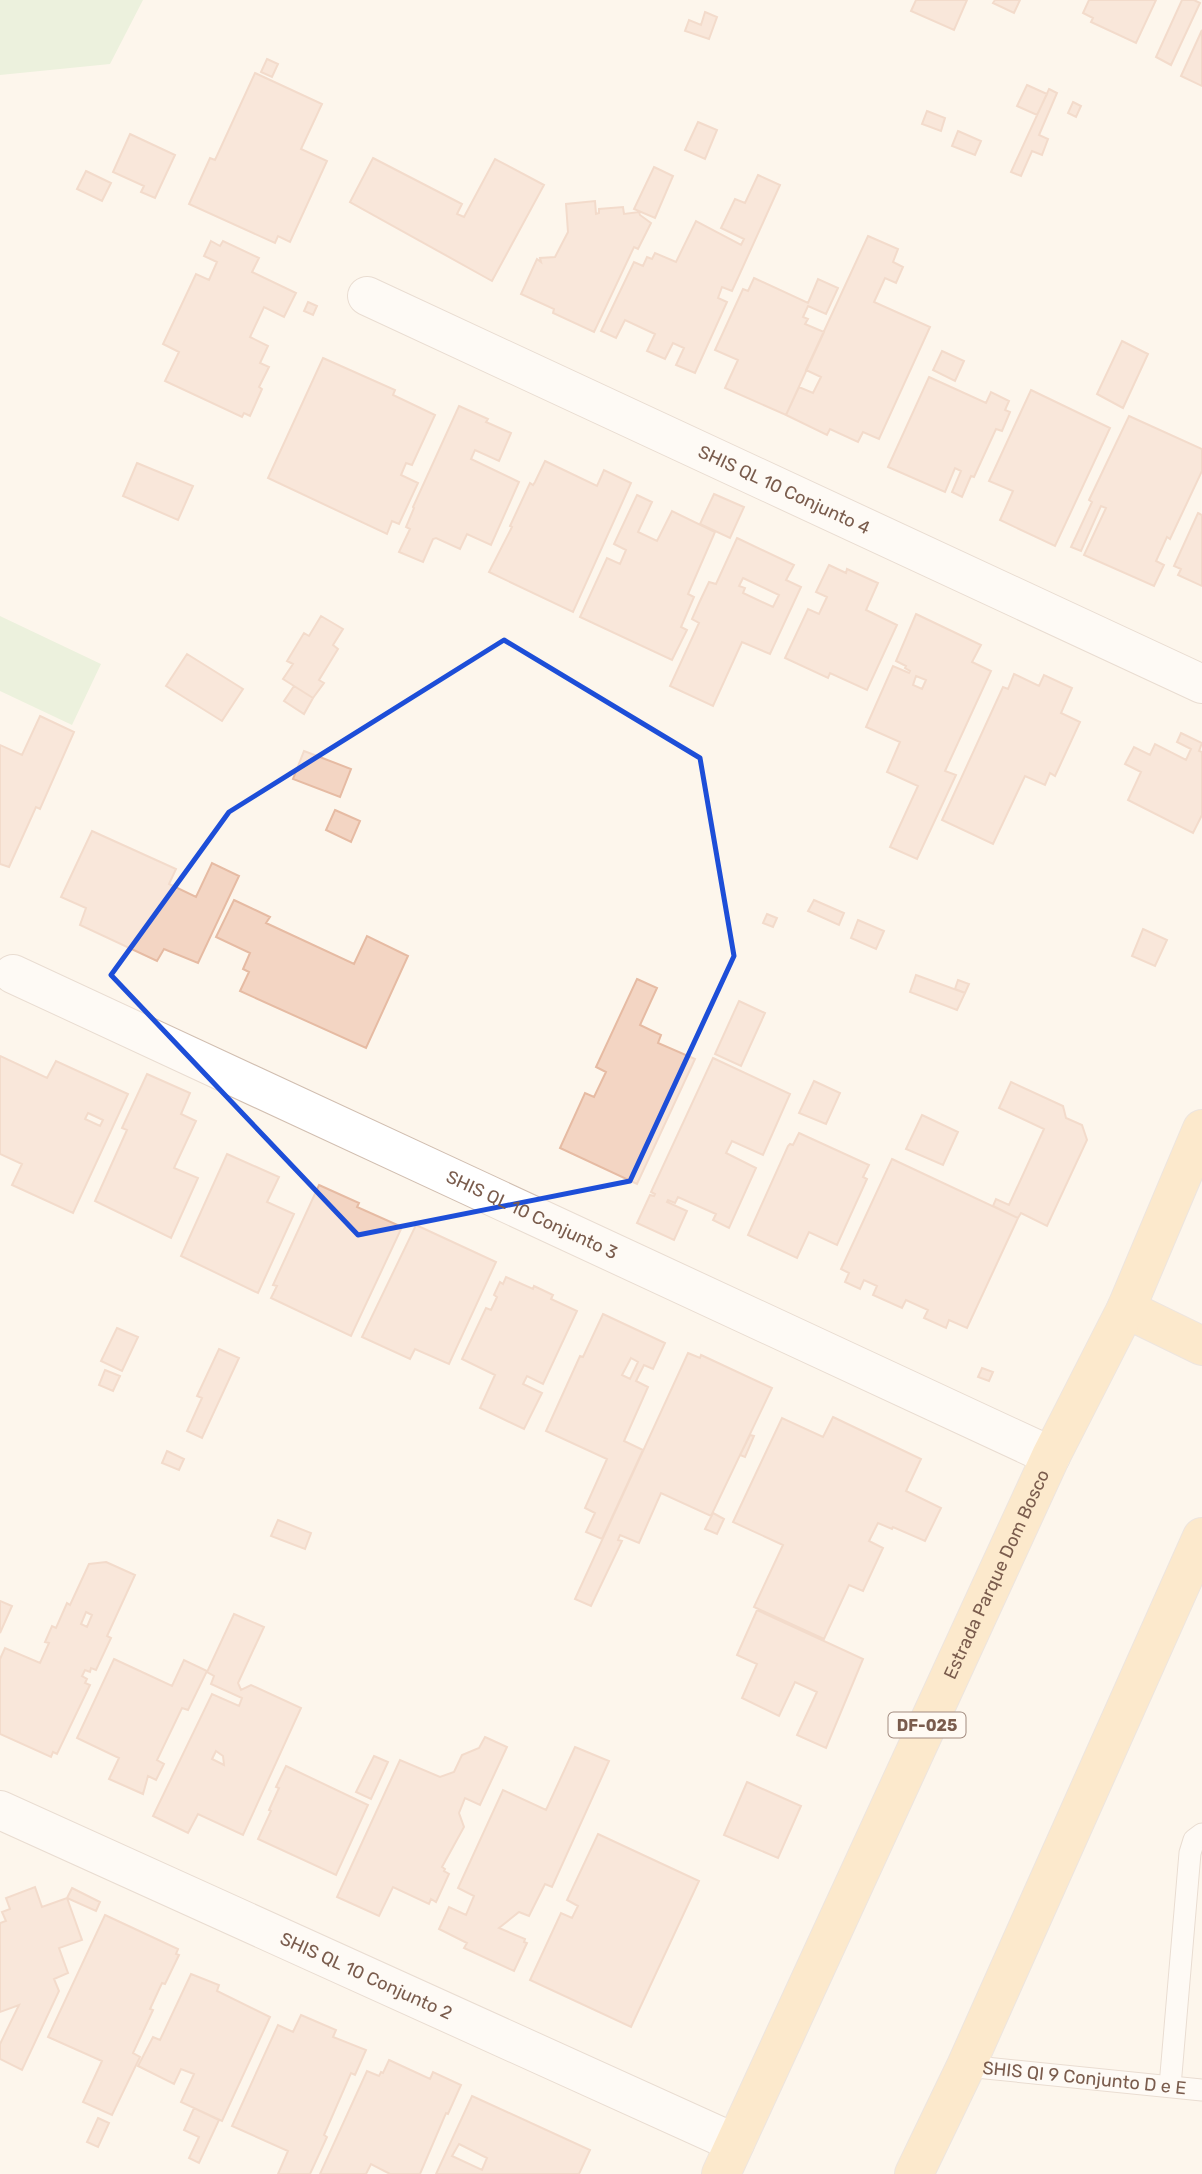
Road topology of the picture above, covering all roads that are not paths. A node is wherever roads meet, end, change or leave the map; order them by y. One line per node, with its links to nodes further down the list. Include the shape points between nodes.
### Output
1 (367, 296): 2 (street, SHIS QL 10 Conjunto 4)
2 (1202, 684)
3 (13, 974): 7 (street, SHIS QL 10 Conjunto 3)
4 (1202, 1129): 5 (main road, Estrada Parque Dom Bosco / DF-025)
5 (1126, 1309): 6 (main road); 7 (main road, Estrada Parque Dom Bosco / DF-025)
6 (1202, 1346)
7 (1051, 1456): 14 (main road, Estrada Parque Dom Bosco / DF-025)
8 (1202, 1537): 11 (main road)
9 (0, 1810): 14 (street, SHIS QL 10 Conjunto 2)
10 (1202, 1834): 12 (lane, via 1194,1840 1190,1853)
11 (966, 2066): 12 (lane, SHIS QI 9 Conjunto D e E); 15 (main road)
12 (1170, 2086): 13 (lane, SHIS QI 9 Conjunto D e E)
13 (1202, 2090)
14 (728, 2159)
15 (914, 2174)

